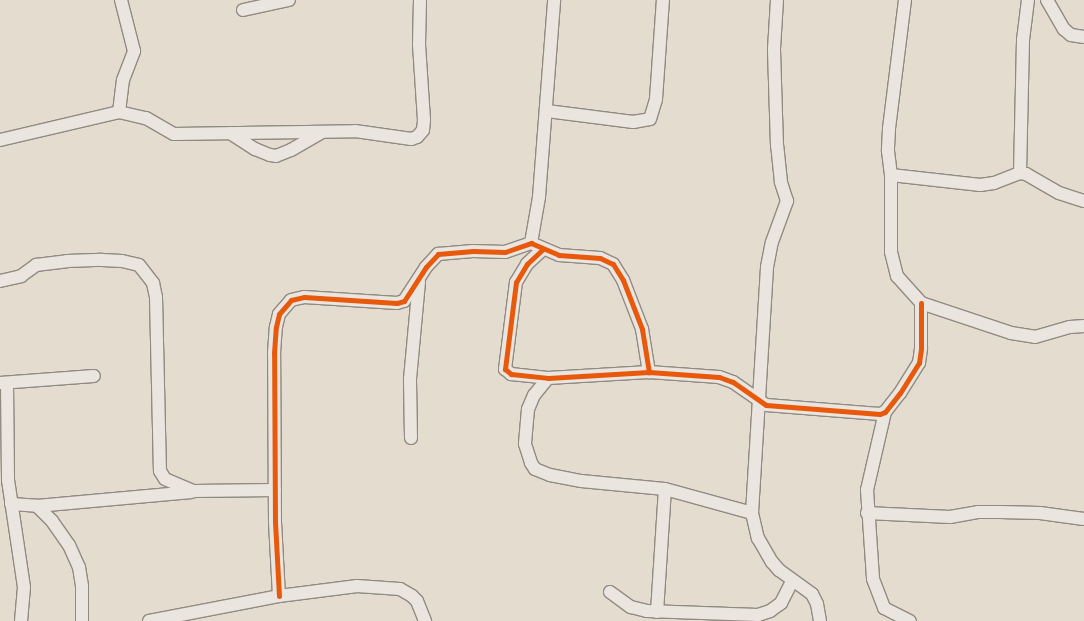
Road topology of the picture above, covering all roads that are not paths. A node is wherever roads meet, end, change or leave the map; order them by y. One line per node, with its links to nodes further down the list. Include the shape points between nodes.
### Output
1 (121, 0): 13 (street, via 134,51 123,80)
2 (289, 0): 10 (street)
3 (420, 0): 15 (street, via 424,120 418,137 355,131)
4 (554, 0): 12 (street)
5 (663, 0): 12 (street, via 656,98 650,119 633,122)
6 (777, 0): 30 (street, via 774,49 777,146 787,201 767,267)
7 (905, 0): 18 (street, via 889,128)
8 (1028, 0): 17 (street)
9 (1047, 0): 11 (street, via 1064,29 1071,35)
10 (243, 10)
11 (1084, 37)
12 (547, 111): 20 (street)
13 (119, 112): 14 (street, via 146,118 174,134); 16 (street)
14 (230, 133): 15 (street); 15 (street, via 270,156 291,150)
15 (321, 133)
16 (0, 140)
17 (1020, 172): 18 (street, via 994,183 980,184); 19 (street, via 1059,193)
18 (891, 176): 24 (street, via 892,264 897,276)
19 (1084, 201)
20 (531, 243): 21 (street); 22 (street, via 505,252 444,252 434,257)
21 (543, 248): 26 (street, via 559,255 600,258 613,264 623,280 642,329); 28 (street, via 527,264 516,282 505,369 511,374)
22 (419, 277): 32 (street, via 410,378); 35 (street, via 404,301 397,303 304,296 284,306 276,327 274,353)
23 (0, 281): 36 (street, via 21,276 36,265 67,261 122,261 138,265 153,283 156,297 158,464 165,479 183,488)
24 (921, 303): 25 (street, via 1022,336); 31 (street, via 919,363)
25 (1084, 326)
26 (649, 372): 28 (street); 30 (street, via 726,378)
27 (94, 376): 29 (street)
28 (548, 378): 34 (street, via 534,395 528,409 525,444 535,469 581,481)
29 (3, 383): 33 (street)
30 (759, 401): 31 (street, via 772,406 874,415); 39 (street)
31 (885, 412): 40 (street, via 867,490)
32 (411, 438)
33 (3, 446): 37 (street)
34 (665, 489): 39 (street); 45 (street)
35 (275, 490): 36 (street); 44 (street)
36 (202, 492): 38 (street)
37 (11, 504): 38 (street); 48 (street, via 24,587)
38 (37, 506): 49 (street, via 52,521 79,567)
39 (752, 513): 42 (street, via 764,550 778,570)
40 (867, 513): 41 (street, via 950,517 1000,512); 53 (street, via 872,578 880,602 893,614)
41 (1084, 518)
42 (792, 581): 46 (street, via 780,603 770,612); 52 (street, via 812,594)
43 (610, 592): 45 (street, via 631,607)
44 (279, 596): 47 (street); 51 (street, via 358,586 400,589 418,601)
45 (657, 612): 46 (street)
46 (672, 617)
47 (179, 619): 50 (street)
48 (21, 621)
49 (82, 621)
50 (149, 621)
51 (425, 621)
52 (820, 621)
53 (910, 621)

